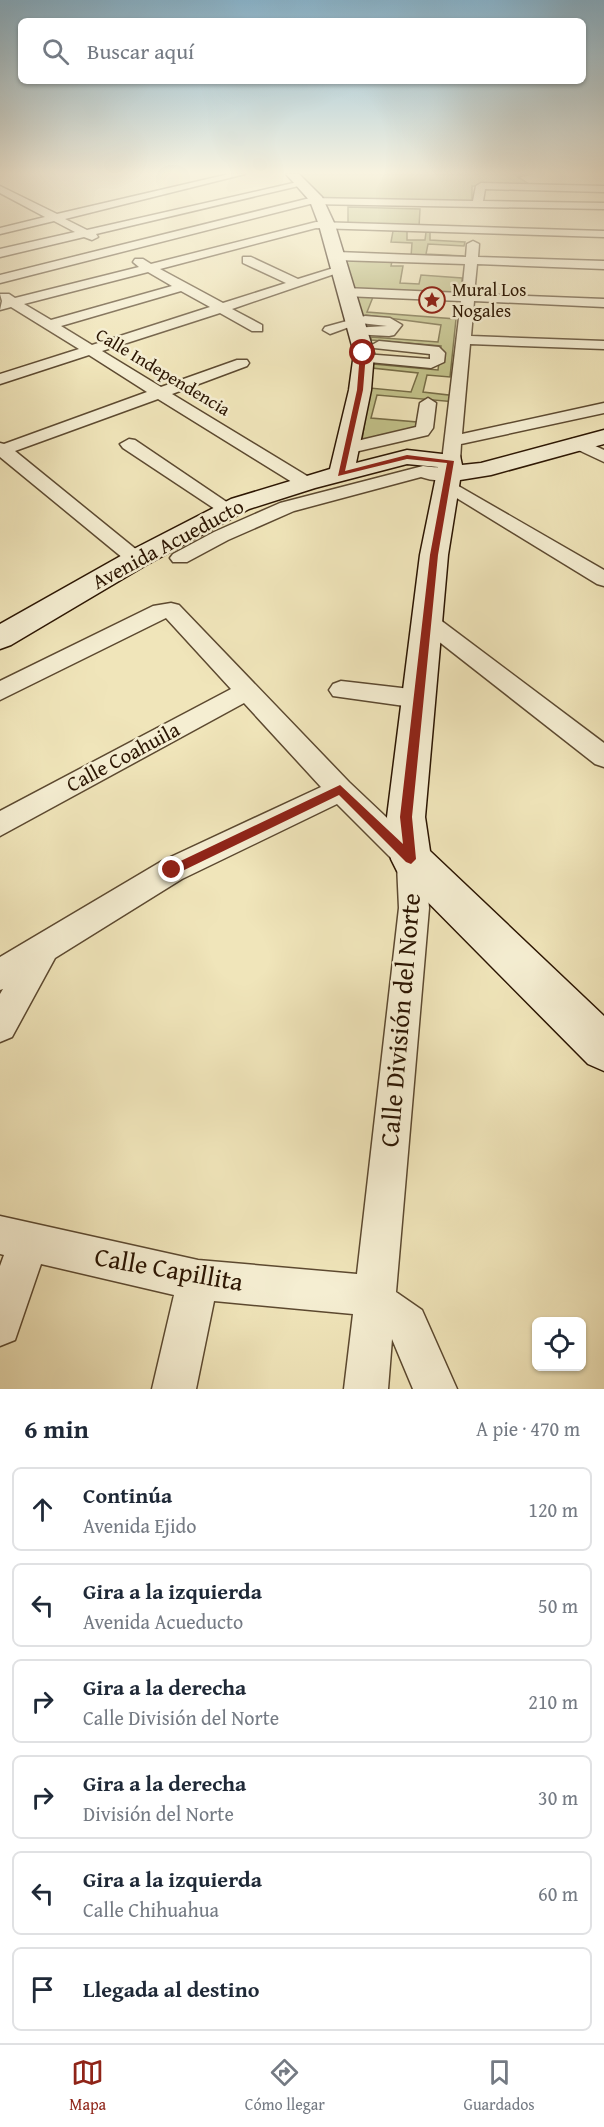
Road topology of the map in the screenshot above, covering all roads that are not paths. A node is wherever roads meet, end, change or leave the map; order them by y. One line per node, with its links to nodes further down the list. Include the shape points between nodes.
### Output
1 (60, 239): 8 (street)
2 (96, 239): 7 (street)
3 (158, 239): 7 (street)
4 (258, 239): 13 (street)
5 (331, 239): 11 (main road)
6 (473, 239): 10 (street)
7 (116, 250): 13 (street); 14 (street)
8 (0, 253)
9 (246, 260): 15 (street)
10 (472, 260): 11 (street); 12 (street); 18 (street)
11 (338, 263): 15 (street); 17 (main road)
12 (604, 265)
13 (147, 267): 16 (street); 19 (street)
14 (0, 279)
15 (296, 283): 21 (street)
16 (181, 287): 21 (street); 23 (street)
17 (345, 292): 18 (street); 22 (main road)
18 (468, 298): 20 (street); 26 (street)
19 (4, 301): 23 (street, Calle Independencia)
20 (604, 303)
21 (218, 308): 24 (street); 29 (street)
22 (359, 324): 25 (street); 30 (main road)
23 (50, 325): 29 (street, Calle Independencia)
24 (257, 328)
25 (330, 330)
26 (465, 340): 28 (street); 42 (street)
27 (379, 345): 30 (street, via 434,350 438,353 437,362)
28 (604, 345)
29 (87, 350): 32 (street); 33 (street, Calle Independencia)
30 (364, 358): 39 (main road)
31 (242, 363): 33 (street)
32 (0, 379)
33 (163, 393): 40 (street); 44 (street, Calle Independencia)
34 (428, 403): 39 (street, via 422,431)
35 (604, 408): 42 (street, Avenida Acueducto, via 479,437)
36 (604, 437): 37 (main road, Avenida Acueducto)
37 (578, 443): 41 (street); 42 (main road, Avenida Acueducto, via 483,470)
38 (129, 444): 45 (street)
39 (346, 449): 43 (main road)
40 (1, 450): 47 (street)
41 (604, 457)
42 (450, 465): 43 (main road, Avenida Acueducto, via 407,457); 46 (street, Avenida Acueducto, via 432,475 423,471 287,507); 48 (street); 49 (main road, Calle División del Norte)
43 (340, 474): 44 (main road, Avenida Acueducto)
44 (306, 483): 45 (main road, Avenida Acueducto)
45 (228, 509): 47 (main road, Avenida Acueducto)
46 (180, 558)
47 (136, 559): 50 (main road, Avenida Acueducto)
48 (604, 579)
49 (427, 621): 54 (main road, Calle División del Norte); 55 (street)
50 (1, 635)
51 (341, 690): 54 (street)
52 (0, 691): 53 (street, via 168,609)
53 (247, 691): 56 (street); 57 (street, Calle Coahuila)
54 (419, 699): 58 (main road, Calle División del Norte, via 406,817)
55 (602, 753)
56 (340, 790): 58 (street); 59 (street, via 190,861)
57 (0, 824)
58 (411, 859): 62 (main road); 65 (street, Calle División del Norte, via 414,908)
59 (46, 946): 60 (street); 61 (street)
60 (0, 975)
61 (0, 1025)
62 (604, 1048)
63 (14, 1238): 64 (street, Calle Capillita); 66 (street)
64 (198, 1280): 65 (street, Calle Capillita, via 342,1292); 67 (street)
65 (373, 1301): 68 (street, Calle División del Norte); 69 (street, Calle Capillita, via 407,1325)
66 (0, 1325)
67 (174, 1389)
68 (366, 1389)
69 (435, 1389)

